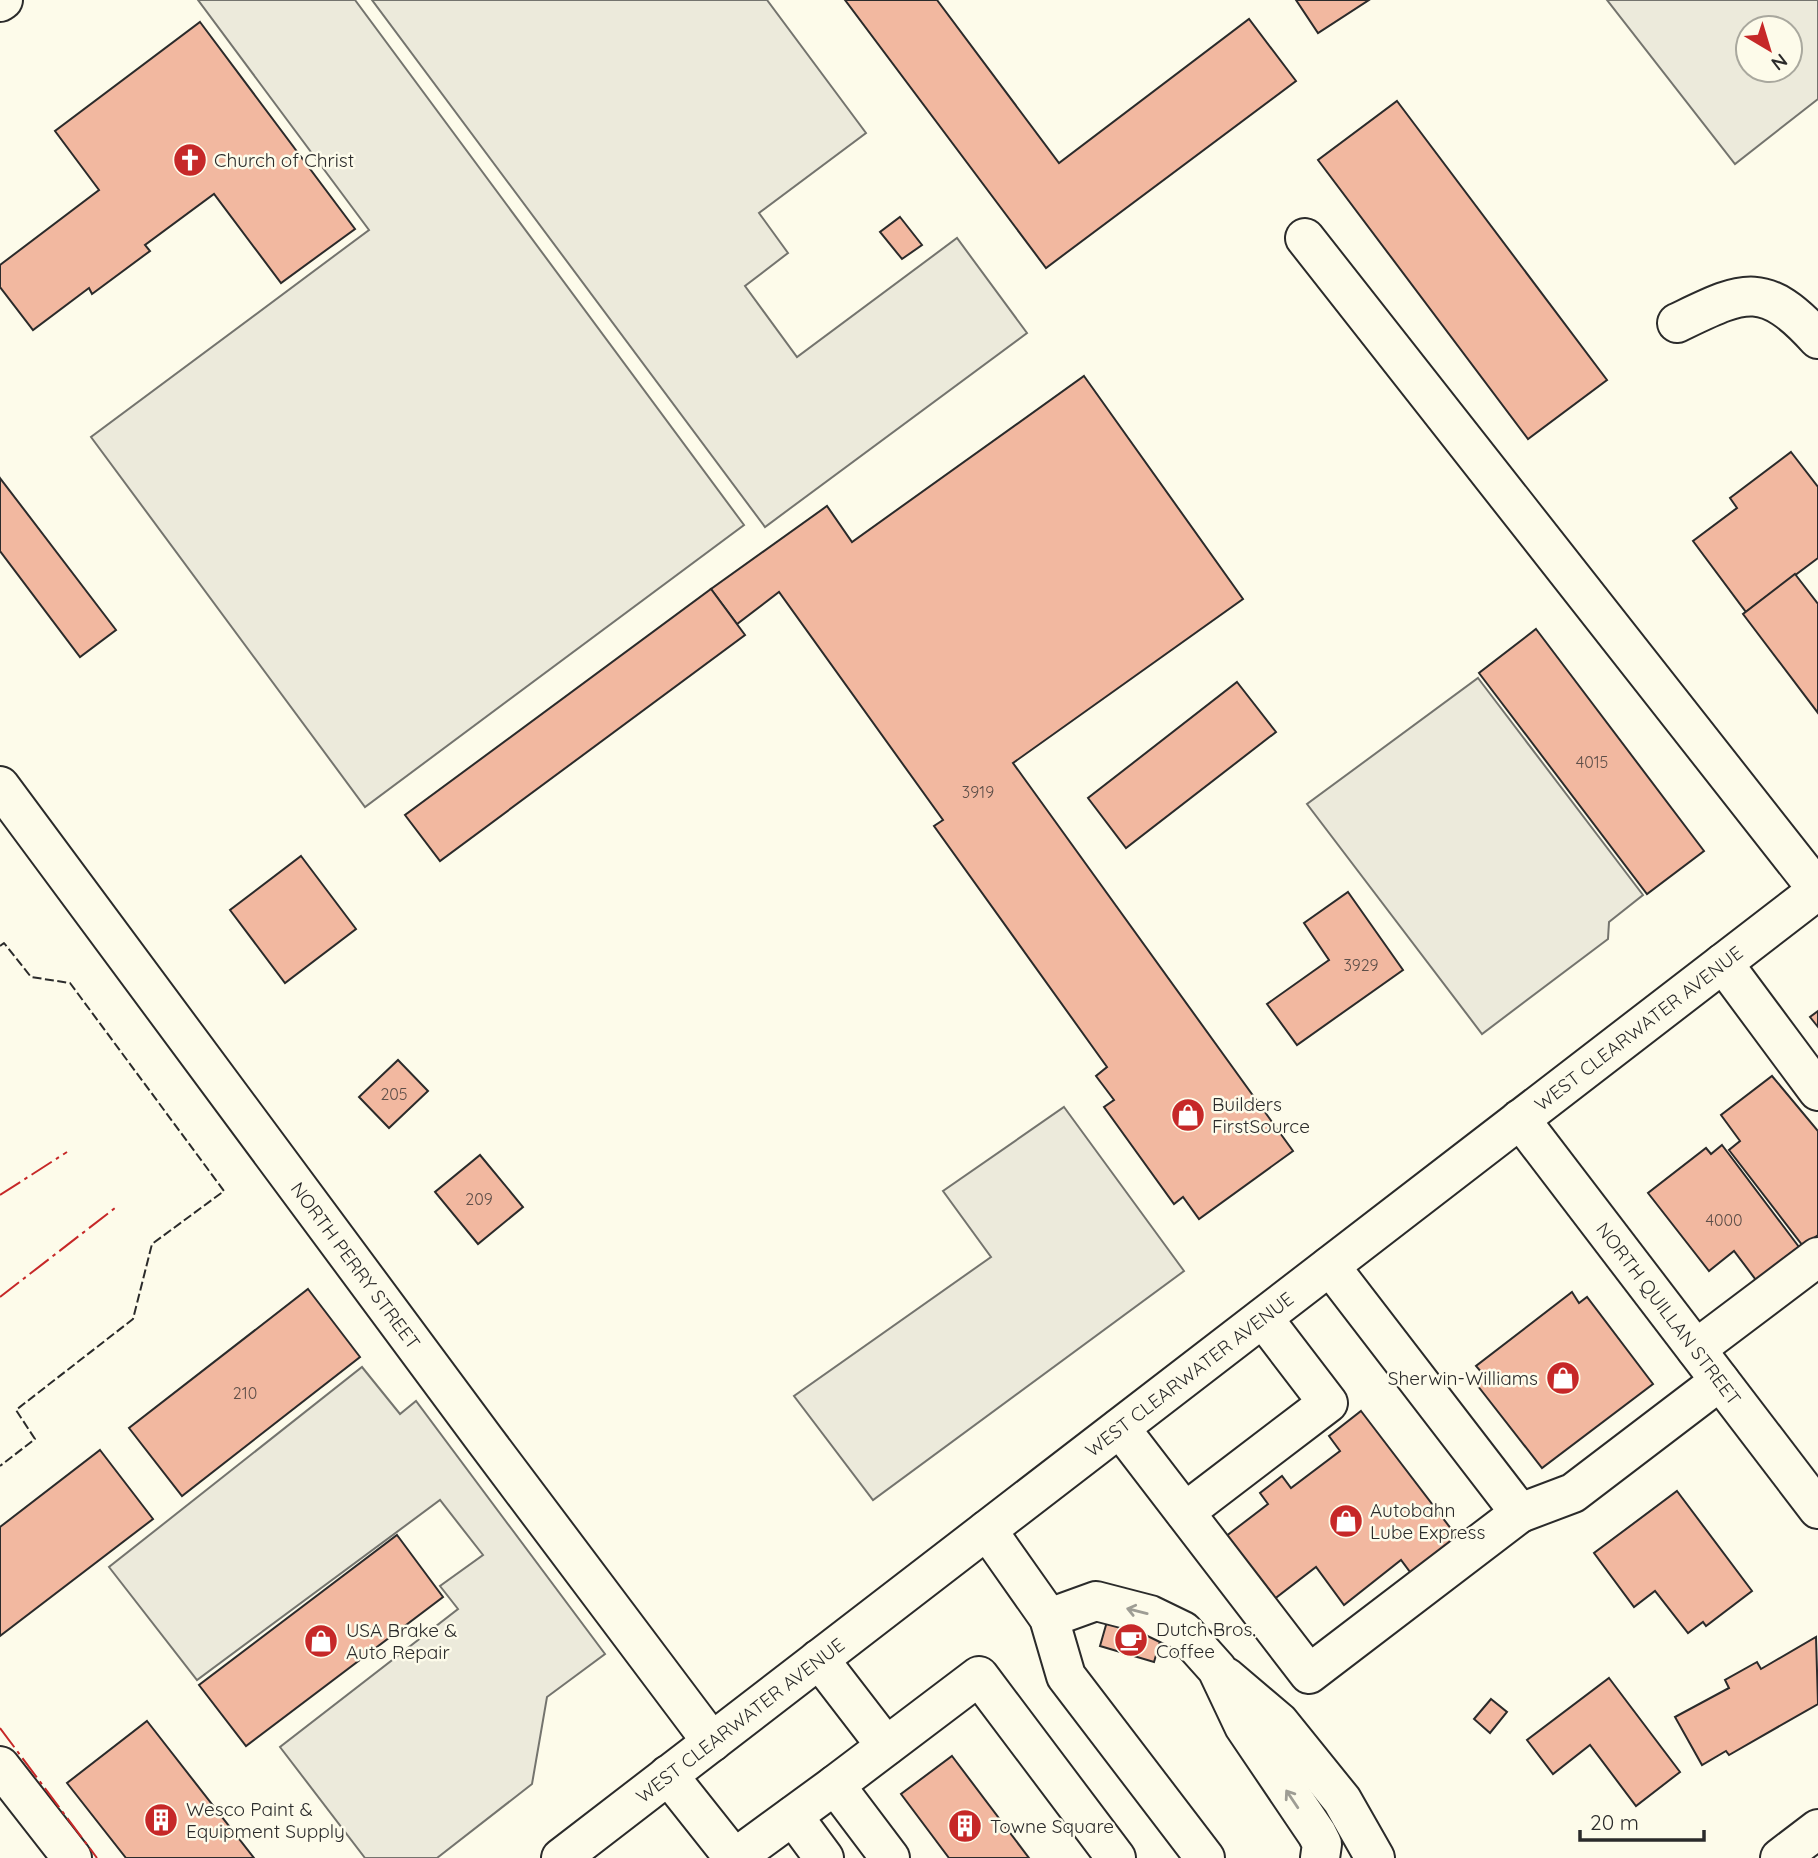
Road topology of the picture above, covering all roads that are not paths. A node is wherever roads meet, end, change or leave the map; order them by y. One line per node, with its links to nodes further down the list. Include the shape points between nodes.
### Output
1 (1305, 238): 5 (street)
2 (1677, 323): 3 (street, via 1744,295 1766,298 1785,309)
3 (1818, 339)
4 (0, 786): 22 (street, NORTH PERRY STREET)
5 (1818, 890): 6 (street, WEST CLEARWATER AVENUE)
6 (1723, 963): 7 (street); 8 (street, WEST CLEARWATER AVENUE)
7 (1818, 1091)
8 (1520, 1119): 10 (street, WEST CLEARWATER AVENUE); 12 (street, NORTH QUILLAN STREET)
9 (1818, 1257): 12 (street)
10 (1330, 1266): 11 (street, WEST CLEARWATER AVENUE); 17 (street)
11 (1263, 1318): 14 (street, WEST CLEARWATER AVENUE); 16 (street, via 1328,1403)
12 (1696, 1349): 13 (street, NORTH QUILLAN STREET)
13 (1720, 1381): 15 (street, NORTH QUILLAN STREET); 17 (street, via 1573,1493)
14 (1120, 1428): 16 (street); 18 (street, WEST CLEARWATER AVENUE)
15 (1818, 1510)
16 (1185, 1512): 17 (street, via 1309,1674)
17 (1520, 1513)
18 (987, 1530): 19 (street); 20 (street, WEST CLEARWATER AVENUE)
19 (1049, 1618): 21 (street, one-way to 19, via 1183,1631 1150,1615 1096,1601); 35 (street, via 1066,1676)
20 (819, 1659): 22 (street, WEST CLEARWATER AVENUE); 23 (street)
21 (1217, 1669): 36 (street, one-way to 21, via 1322,1844 1317,1834 1244,1726); 37 (street, via 1279,1722 1342,1800)
22 (712, 1742): 25 (street, WEST CLEARWATER AVENUE)
23 (886, 1746): 26 (street); 34 (street, via 979,1676)
24 (0, 1766): 29 (street)
25 (668, 1775): 30 (street, WEST CLEARWATER AVENUE); 31 (street)
26 (835, 1785): 27 (street); 33 (street)
27 (793, 1816): 31 (street); 32 (street)
28 (1818, 1829): 38 (street)
29 (72, 1858)
30 (561, 1858)
31 (734, 1858)
32 (824, 1858)
33 (890, 1858)
34 (1116, 1858)
35 (1205, 1858)
36 (1320, 1858)
37 (1375, 1858)
38 (1780, 1858)

